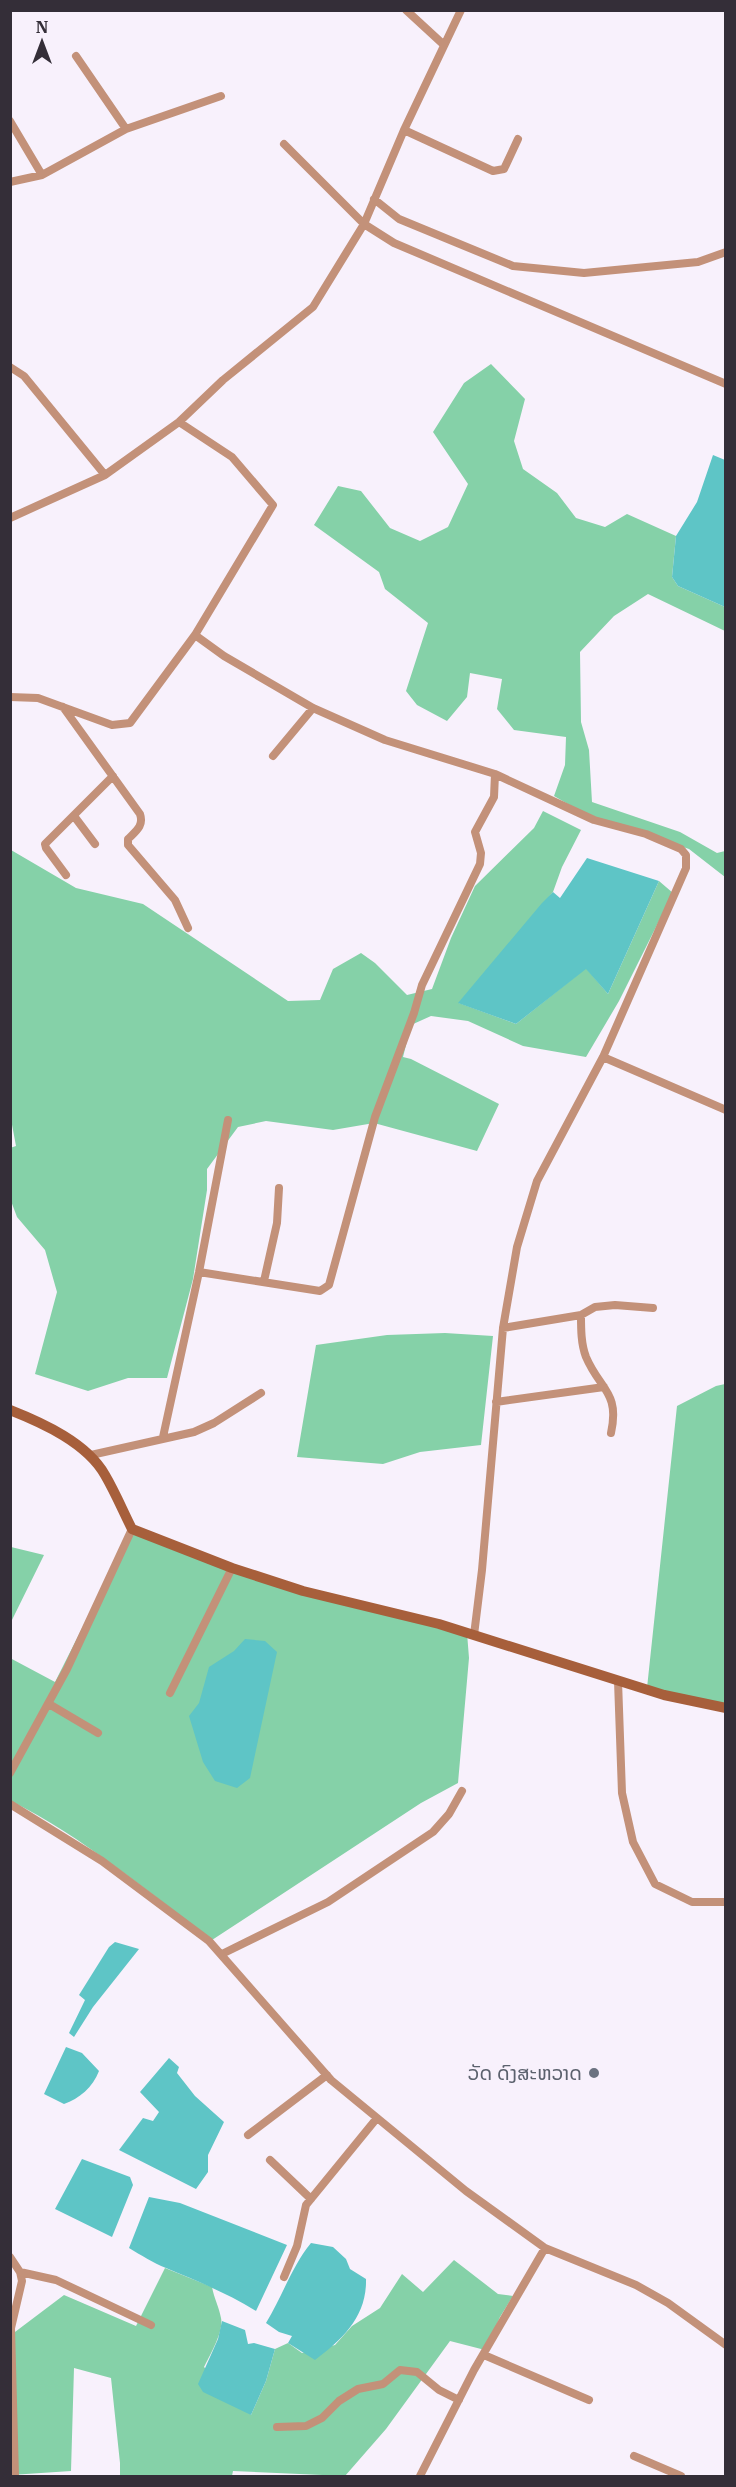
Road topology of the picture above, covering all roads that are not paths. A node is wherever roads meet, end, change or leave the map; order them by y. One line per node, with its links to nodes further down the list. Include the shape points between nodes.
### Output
1 (406, 10): 3 (street)
2 (461, 10): 3 (street)
3 (444, 45): 8 (street)
4 (76, 56): 7 (street)
5 (221, 96): 7 (street)
6 (10, 121): 11 (street)
7 (126, 129): 11 (street)
8 (404, 130): 9 (street, via 493,171 504,169); 13 (street)
9 (518, 138)
10 (284, 144): 14 (street)
11 (42, 175): 12 (street)
12 (10, 182)
13 (374, 199): 14 (street); 15 (street, via 399,219 513,266 584,273 698,262)
14 (364, 224): 17 (street, via 394,243); 18 (street, via 313,307 223,380)
15 (726, 252)
16 (10, 367): 19 (street, via 24,376)
17 (726, 384)
18 (179, 422): 19 (street); 21 (street, via 232,457 273,505)
19 (105, 475): 20 (street)
20 (10, 518)
21 (195, 635): 23 (street, via 130,723 112,725); 24 (street)
22 (10, 697): 23 (street, via 38,698)
23 (63, 706): 27 (street)
24 (313, 708): 25 (street); 26 (street, via 385,740)
25 (273, 756)
26 (495, 774): 32 (street, via 594,820 646,834 686,855 686,868); 37 (street, via 494,797 475,832 480,864 422,986 375,1117 329,1286 320,1291)
27 (113, 776): 28 (street); 31 (street, via 142,821 128,844 175,900)
28 (74, 816): 29 (street); 30 (street, via 45,844)
29 (95, 844)
30 (66, 875)
31 (188, 928)
32 (603, 1057): 33 (street); 40 (street, via 537,1181 517,1248)
33 (726, 1110)
34 (228, 1120): 36 (street)
35 (279, 1188): 37 (street, via 277,1223)
36 (199, 1272): 37 (street); 46 (street)
37 (264, 1281)
38 (653, 1308): 39 (street, via 605,1306)
39 (581, 1315): 40 (street); 41 (street, via 583,1347)
40 (503, 1328): 43 (street)
41 (604, 1387): 43 (street); 45 (street, via 614,1403)
42 (261, 1393): 46 (street, via 194,1432)
43 (496, 1402): 50 (street)
44 (10, 1410): 47 (street)
45 (611, 1433)
46 (163, 1437): 47 (street)
47 (91, 1455): 48 (street)
48 (132, 1529): 49 (street); 53 (street)
49 (232, 1568): 50 (street, via 303,1591); 52 (street)
50 (474, 1635): 51 (street)
51 (618, 1681): 54 (street); 59 (street, via 622,1793 633,1842 655,1884 692,1902)
52 (170, 1693)
53 (49, 1704): 55 (street); 56 (street)
54 (726, 1708)
55 (98, 1733)
56 (10, 1773)
57 (462, 1791): 60 (street, via 433,1832 328,1902)
58 (10, 1804): 60 (street, via 102,1861)
59 (726, 1902)
60 (222, 1954): 61 (street)
61 (327, 2075): 62 (street); 63 (street)
62 (377, 2118): 65 (street); 66 (street, via 466,2191)
63 (248, 2135)
64 (270, 2160): 65 (street)
65 (311, 2199): 69 (street)
66 (545, 2248): 71 (street, via 636,2285); 72 (street)
67 (10, 2258): 68 (street)
68 (20, 2272): 70 (street, via 56,2280); 77 (street, via 20,2294 11,2328)
69 (284, 2277)
70 (151, 2325)
71 (726, 2345)
72 (484, 2355): 73 (street); 74 (street)
73 (459, 2400): 75 (street, via 438,2390 417,2372 400,2370 383,2384 358,2389 306,2426); 78 (street)
74 (589, 2400)
75 (277, 2427)
76 (634, 2456): 79 (street)
77 (15, 2476)
78 (420, 2476)
79 (681, 2476)

